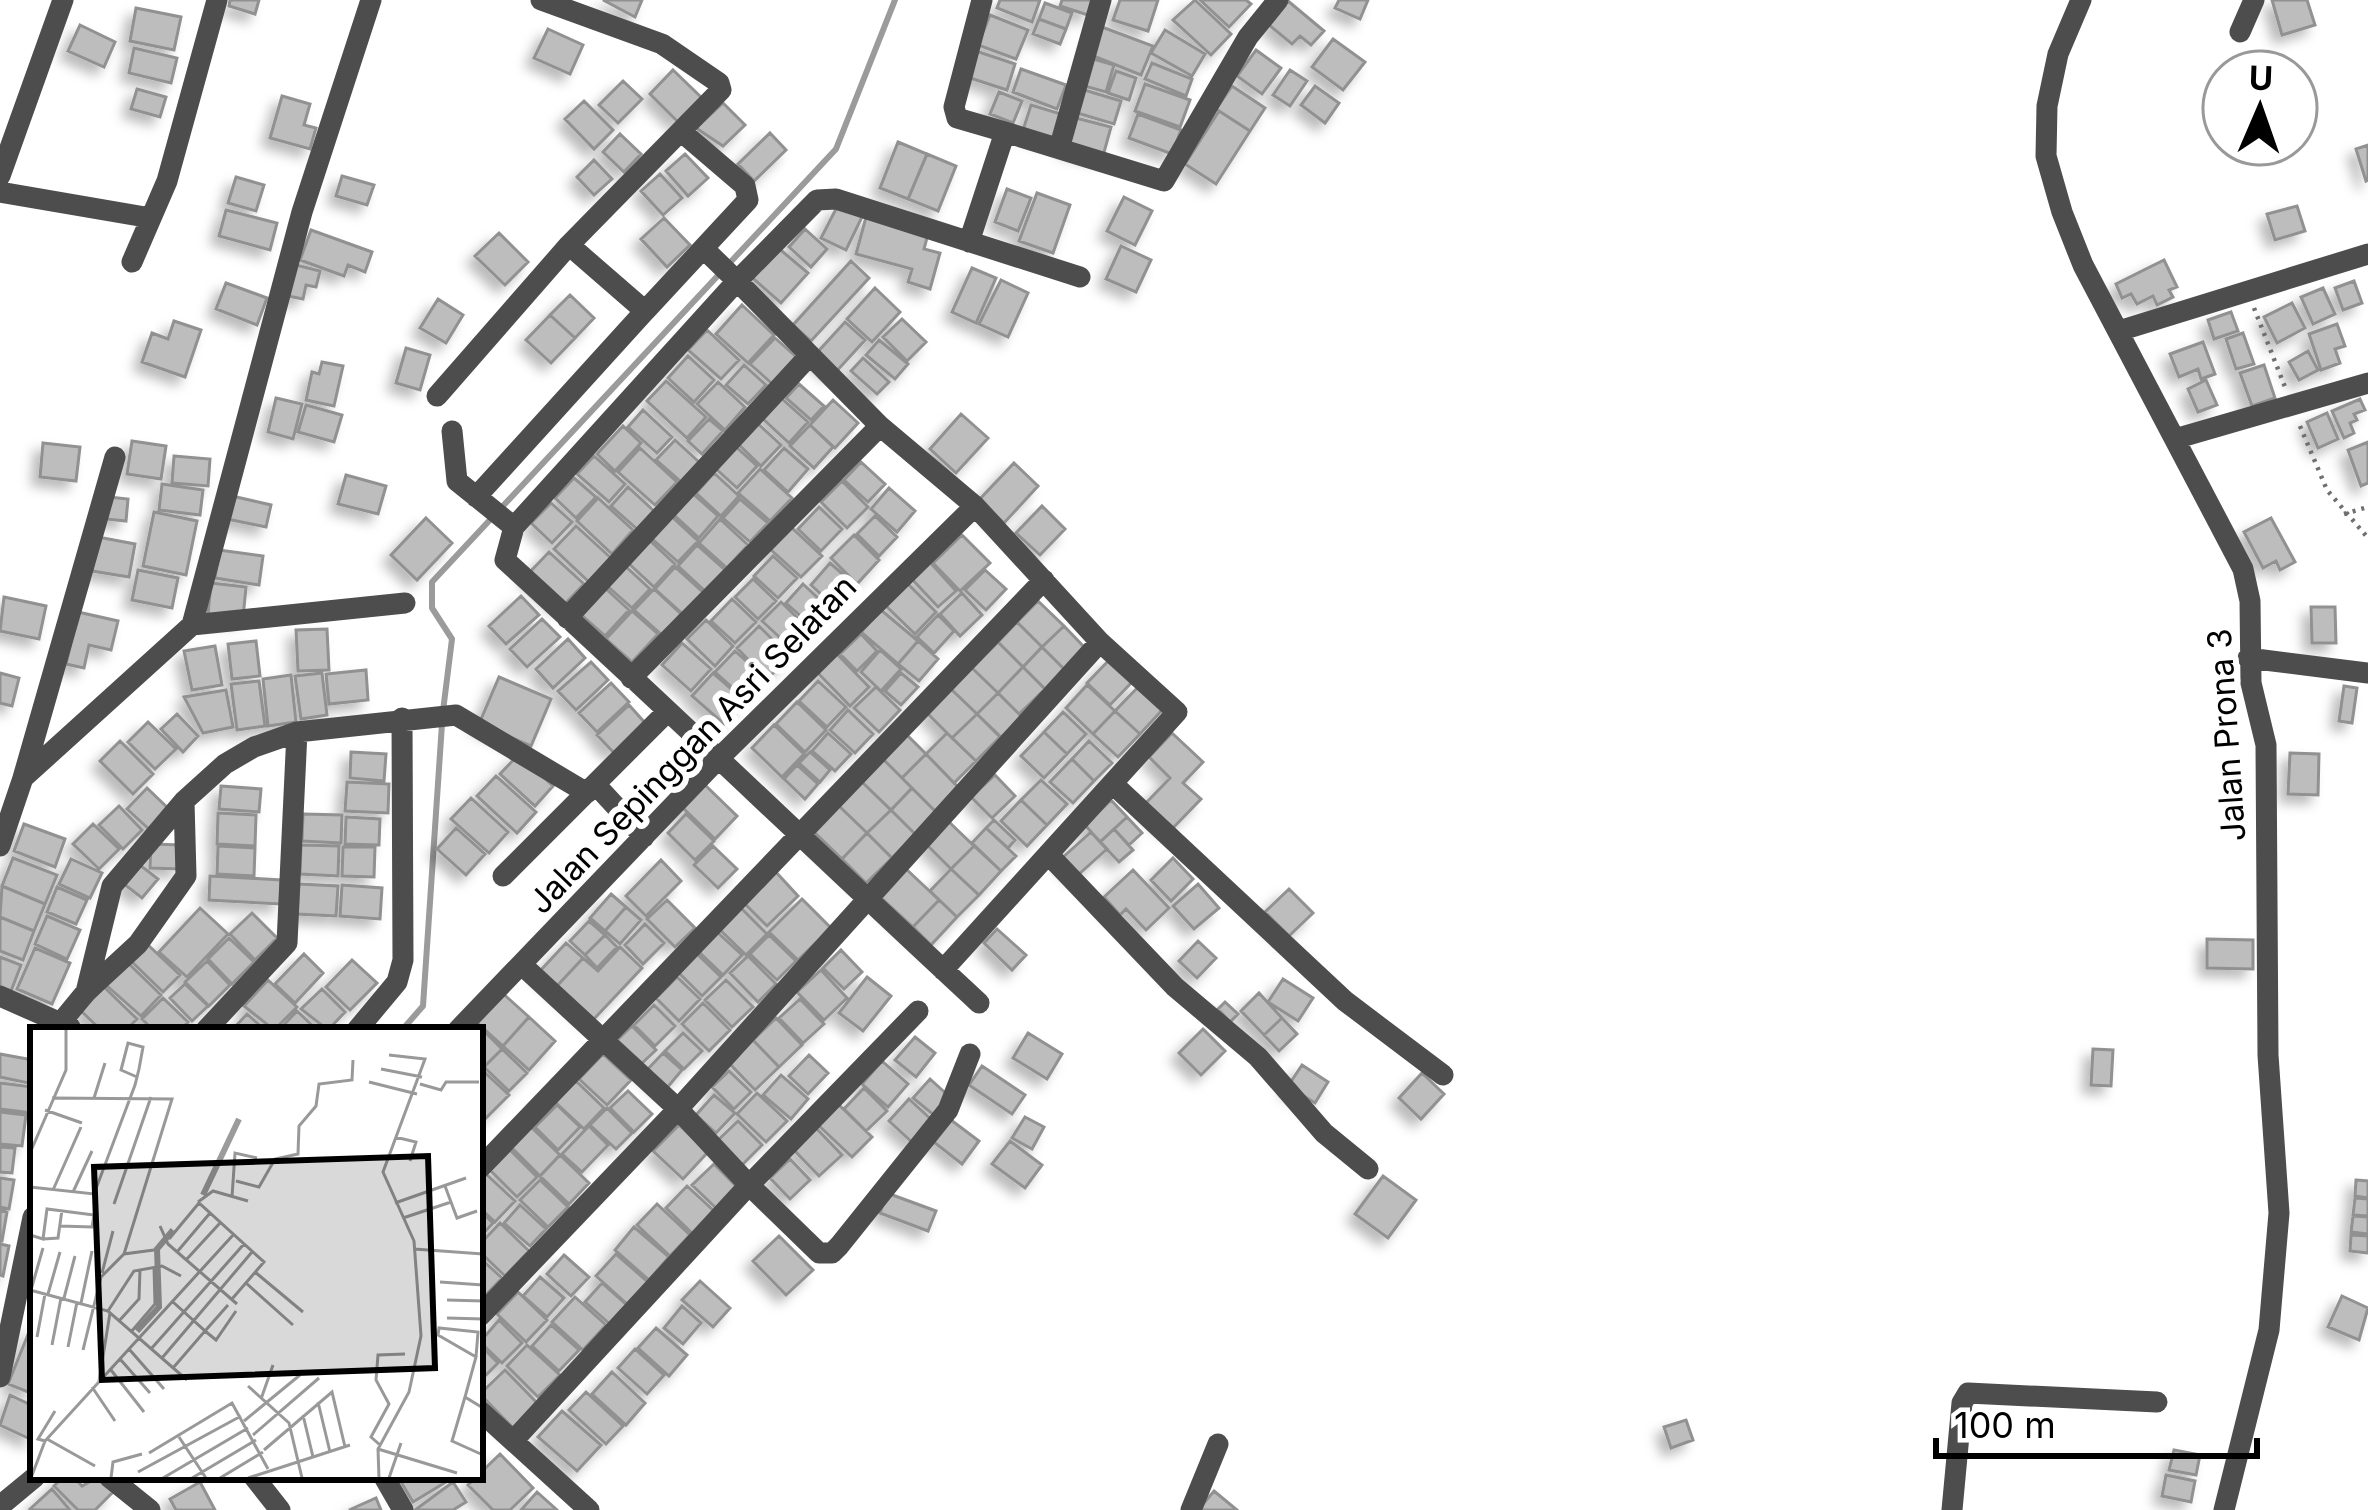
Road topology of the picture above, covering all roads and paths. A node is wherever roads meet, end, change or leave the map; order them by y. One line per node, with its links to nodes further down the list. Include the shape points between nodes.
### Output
1 (63, 0): 14 (street)
2 (217, 0): 16 (street)
3 (371, 0): 44 (street, via 302,212)
4 (542, 0): 12 (street, via 662,44 719,83 720,97)
5 (982, 0): 11 (street, via 954,107 957,118)
6 (1101, 0): 13 (street)
7 (1278, 0): 13 (street, via 1164,181)
8 (2081, 0): 26 (street, Jalan Prona 3, via 2055,71 2046,156 2083,265)
9 (2254, 0): 10 (street)
10 (2240, 32)
11 (1005, 132): 13 (street); 17 (street)
12 (683, 133): 18 (street); 19 (street, via 749,194)
13 (1059, 149)
14 (0, 176)
15 (0, 192): 16 (street)
16 (151, 218): 21 (street)
17 (969, 242): 22 (street); 23 (street, via 870,208 818,200)
18 (568, 245): 25 (street); 29 (street)
19 (705, 251): 23 (street); 25 (street)
20 (2368, 254): 24 (street)
21 (132, 262)
22 (1080, 277)
23 (736, 280): 27 (street); 39 (street)
24 (2248, 292): 26 (street); 30 (path)
25 (645, 310): 35 (street)
26 (2122, 330): 33 (street, Jalan Prona 3)
27 (810, 356): 31 (street); 43 (street)
28 (2368, 382): 30 (street)
29 (437, 397)
30 (2291, 405): 33 (street); 38 (path)
31 (880, 426): 36 (street); 48 (street)
32 (452, 431): 35 (street, via 453,473)
33 (2179, 438): 46 (street, Jalan Prona 3, via 2242,569)
34 (116, 457): 53 (street)
35 (476, 496): 39 (street)
36 (975, 506): 41 (street); 52 (street, Jalan Sepinggan Asri Selatan)
37 (2368, 507): 38 (path)
38 (2344, 514): 40 (path)
39 (514, 527): 43 (street, via 505,560)
40 (2368, 538)
41 (1044, 580): 45 (street); 57 (street)
42 (405, 603): 44 (street)
43 (567, 618): 48 (street)
44 (192, 625): 53 (street)
45 (1100, 642): 54 (street, via 1177,712); 62 (street)
46 (2248, 658): 47 (street); 98 (street, Jalan Prona 3, via 2266,745 2278,1234 2269,1330)
47 (2368, 673)
48 (632, 678): 49 (street)
49 (667, 712): 52 (street); 55 (street)
50 (402, 718): 51 (street); 55 (street, via 456,715); 71 (street, via 404,960 397,982)
51 (297, 732): 56 (street, via 225,764); 70 (street, via 286,943)
52 (717, 760): 57 (street); 58 (street, Jalan Sepinggan Asri Selatan)
53 (23, 778): 59 (street)
54 (1114, 785): 60 (street); 75 (street, via 1345,1001)
55 (591, 789): 58 (street); 61 (street)
56 (184, 801): 65 (street, via 112,886); 65 (street, via 186,876 138,944)
57 (800, 832): 62 (street); 73 (street)
58 (644, 837): 63 (street, Jalan Sepinggan Asri Selatan)
59 (0, 845)
60 (1048, 854): 64 (street); 78 (street)
61 (502, 877)
62 (868, 902): 64 (street); 76 (street)
63 (522, 965): 72 (street, Jalan Sepinggan Asri Selatan); 73 (street)
64 (943, 970): 67 (street)
65 (86, 992): 69 (street)
66 (0, 996): 69 (street)
67 (979, 1003)
68 (918, 1011): 79 (street)
69 (68, 1025)
70 (209, 1027)
71 (360, 1027)
72 (461, 1027)
73 (601, 1040): 76 (street); 77 (street)
74 (970, 1054): 79 (street, via 948,1110 832,1253 819,1252)
75 (1442, 1075)
76 (678, 1109): 79 (street); 81 (street)
77 (483, 1165)
78 (1368, 1169)
79 (748, 1185): 85 (street)
80 (30, 1232): 82 (street)
81 (483, 1313)
82 (0, 1377)
83 (2157, 1402): 97 (street, via 1968,1393)
84 (483, 1414): 85 (street)
85 (512, 1441): 95 (street)
86 (1217, 1444): 96 (street)
87 (31, 1480): 91 (street)
88 (113, 1480): 92 (street)
89 (256, 1480): 93 (street)
90 (386, 1480): 94 (street)
91 (0, 1506)
92 (150, 1510)
93 (280, 1510)
94 (403, 1510)
95 (589, 1510)
96 (1191, 1510)
97 (1952, 1510)
98 (2224, 1510)

